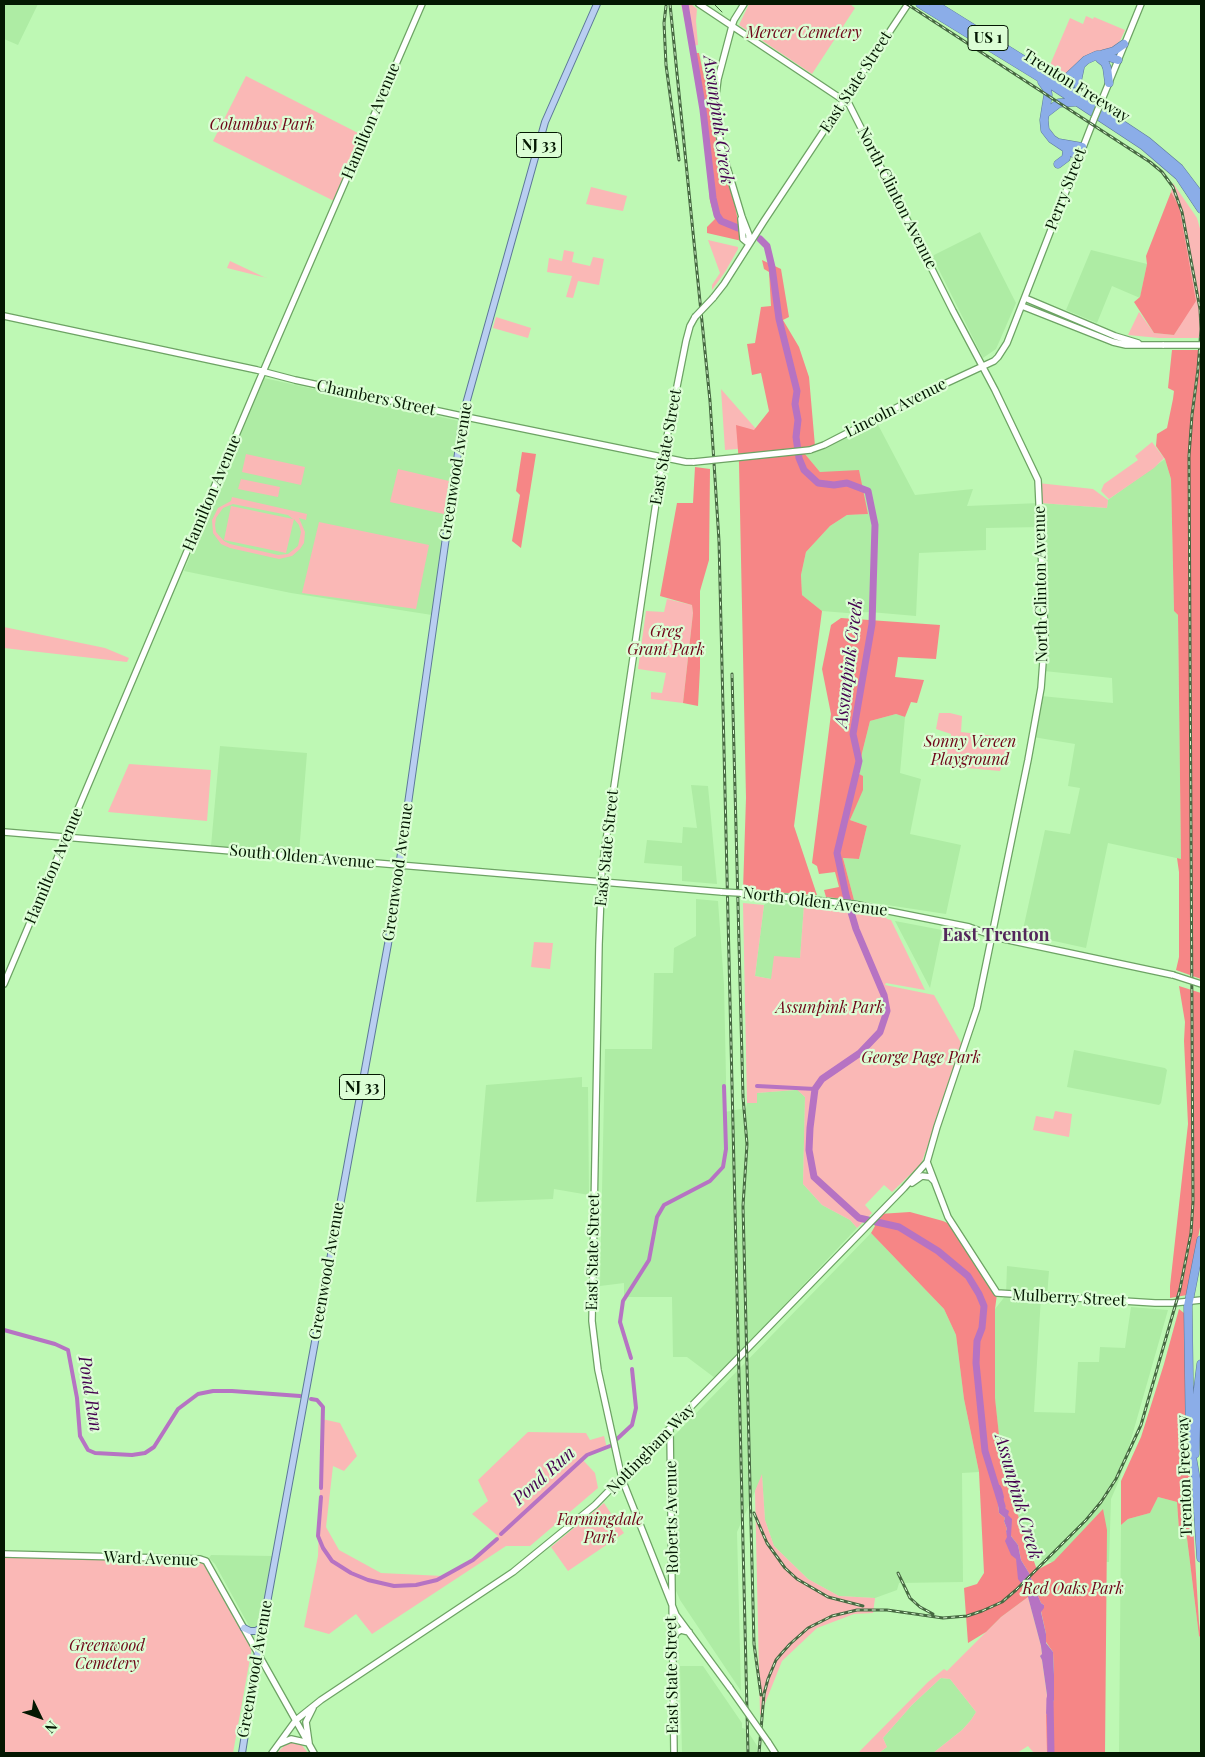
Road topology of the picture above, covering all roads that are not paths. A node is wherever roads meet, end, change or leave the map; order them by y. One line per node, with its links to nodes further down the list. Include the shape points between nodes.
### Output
1 (422, 4): 37 (street, Hamilton Avenue)
2 (597, 4): 38 (main road, Greenwood Avenue / NJ 33, via 545,122)
3 (699, 4): 9 (street)
4 (744, 4): 9 (street)
5 (908, 4): 16 (street, East State Street)
6 (920, 4): 14 (highway, Trenton Freeway / US 1)
7 (934, 4): 14 (highway, Trenton Freeway / US 1)
8 (1141, 4): 10 (street, Perry Street)
9 (732, 26): 16 (street); 27 (street, via 717,85 717,110 722,147)
10 (1124, 44): 11 (highway); 12 (street, Perry Street)
11 (1100, 57): 12 (highway); 13 (highway, via 1090,58); 15 (highway, via 1105,62)
12 (1117, 62): 15 (street, Perry Street)
13 (1082, 64): 14 (highway, via 1063,79); 18 (highway, via 1077,84)
14 (1041, 75): 17 (highway, Trenton Freeway / US 1); 18 (highway, Trenton Freeway / US 1); 19 (highway, via 1048,92)
15 (1109, 83): 21 (street, Perry Street, bridge)
16 (844, 101): 28 (street, East State Street); 36 (street, North Clinton Avenue, via 849,104)
17 (1079, 103): 19 (highway, via 1062,102); 26 (highway, Trenton Freeway / US 1, via 1170,167 1185,183)
18 (1091, 104): 25 (highway, Trenton Freeway / US 1, via 1167,156)
19 (1046, 113): 20 (highway, via 1045,130)
20 (1057, 142): 21 (highway); 22 (highway)
21 (1082, 147): 23 (street, Perry Street)
22 (1067, 150): 23 (highway); 24 (highway, via 1066,158)
23 (1078, 157): 31 (street, Perry Street)
24 (1058, 164)
25 (1201, 197)
26 (1201, 209)
27 (742, 217): 29 (street); 30 (street, via 743,239)
28 (764, 221): 29 (street, via 754,228); 30 (street, East State Street)
29 (745, 224): 30 (street)
30 (749, 244): 40 (street, East State Street, bridge, via 724,284 690,326)
31 (1025, 298): 32 (street, Perry Street); 35 (street)
32 (1022, 306): 35 (street, via 1113,342); 36 (street, Perry Street, via 1002,352)
33 (4, 316): 37 (street, Chambers Street)
34 (1201, 345): 35 (street, bridge)
35 (1147, 346)
36 (982, 366): 39 (street, Lincoln Avenue); 45 (street, North Clinton Avenue, via 1038,480 1045,635 1038,707)
37 (263, 372): 38 (street, Chambers Street); 42 (street, Hamilton Avenue)
38 (463, 417): 40 (street, Chambers Street); 43 (main road, Greenwood Avenue / NJ 33)
39 (810, 450): 40 (street, Chambers Street, bridge, via 694,462)
40 (663, 457): 44 (street, East State Street)
41 (4, 832): 42 (street, South Olden Avenue)
42 (66, 837): 43 (street, South Olden Avenue); 46 (street, Hamilton Avenue)
43 (399, 865): 44 (street, South Olden Avenue); 63 (main road, Greenwood Avenue / NJ 33, via 380,987)
44 (601, 882): 45 (street, North Olden Avenue, bridge, via 840,902 969,927); 58 (street, East State Street, via 592,1321 598,1370)
45 (992, 936): 47 (street, North Olden Avenue, bridge, via 1173,975); 48 (street, North Clinton Avenue, via 975,1014)
46 (4, 984)
47 (1201, 984)
48 (927, 1162): 49 (street, Mulberry Street); 50 (street, Nottingham Way)
49 (936, 1182): 50 (street, via 922,1176); 53 (street, Mulberry Street, via 948,1217 997,1293 1155,1303)
50 (904, 1188): 56 (street, Nottingham Way)
51 (1201, 1240): 53 (highway)
52 (1201, 1300): 53 (street, Mulberry Street)
53 (1190, 1301): 59 (highway, via 1190,1445)
54 (1201, 1364): 55 (highway, Trenton Freeway)
55 (1197, 1414): 57 (highway); 59 (highway, Trenton Freeway)
56 (670, 1429): 58 (street, Nottingham Way); 62 (street, Roberts Avenue)
57 (1201, 1436)
58 (622, 1479): 62 (street, East State Street); 68 (street, Nottingham Way, via 522,1565)
59 (1197, 1485): 61 (highway, Trenton Freeway)
60 (4, 1554): 64 (street, Ward Avenue, via 204,1560 209,1563)
61 (1201, 1558)
62 (672, 1605): 65 (street); 66 (street, East State Street)
63 (262, 1627): 64 (main road, via 256,1631); 67 (main road, Greenwood Avenue / NJ 33)
64 (244, 1628): 67 (street, Ward Avenue)
65 (689, 1632): 66 (street, via 681,1630 676,1633); 76 (street, bridge)
66 (672, 1643): 75 (street, East State Street)
67 (258, 1652): 69 (street, Ward Avenue); 72 (main road, Greenwood Avenue / NJ 33)
68 (313, 1707): 69 (street, Nottingham Way); 70 (street, via 306,1722)
69 (296, 1720): 70 (street, Ward Avenue); 71 (street, Nottingham Way)
70 (309, 1743): 71 (street, via 291,1739); 74 (street, Ward Avenue)
71 (279, 1744): 73 (street, Nottingham Way)
72 (242, 1753)
73 (272, 1753)
74 (314, 1753)
75 (674, 1753)
76 (775, 1753)

